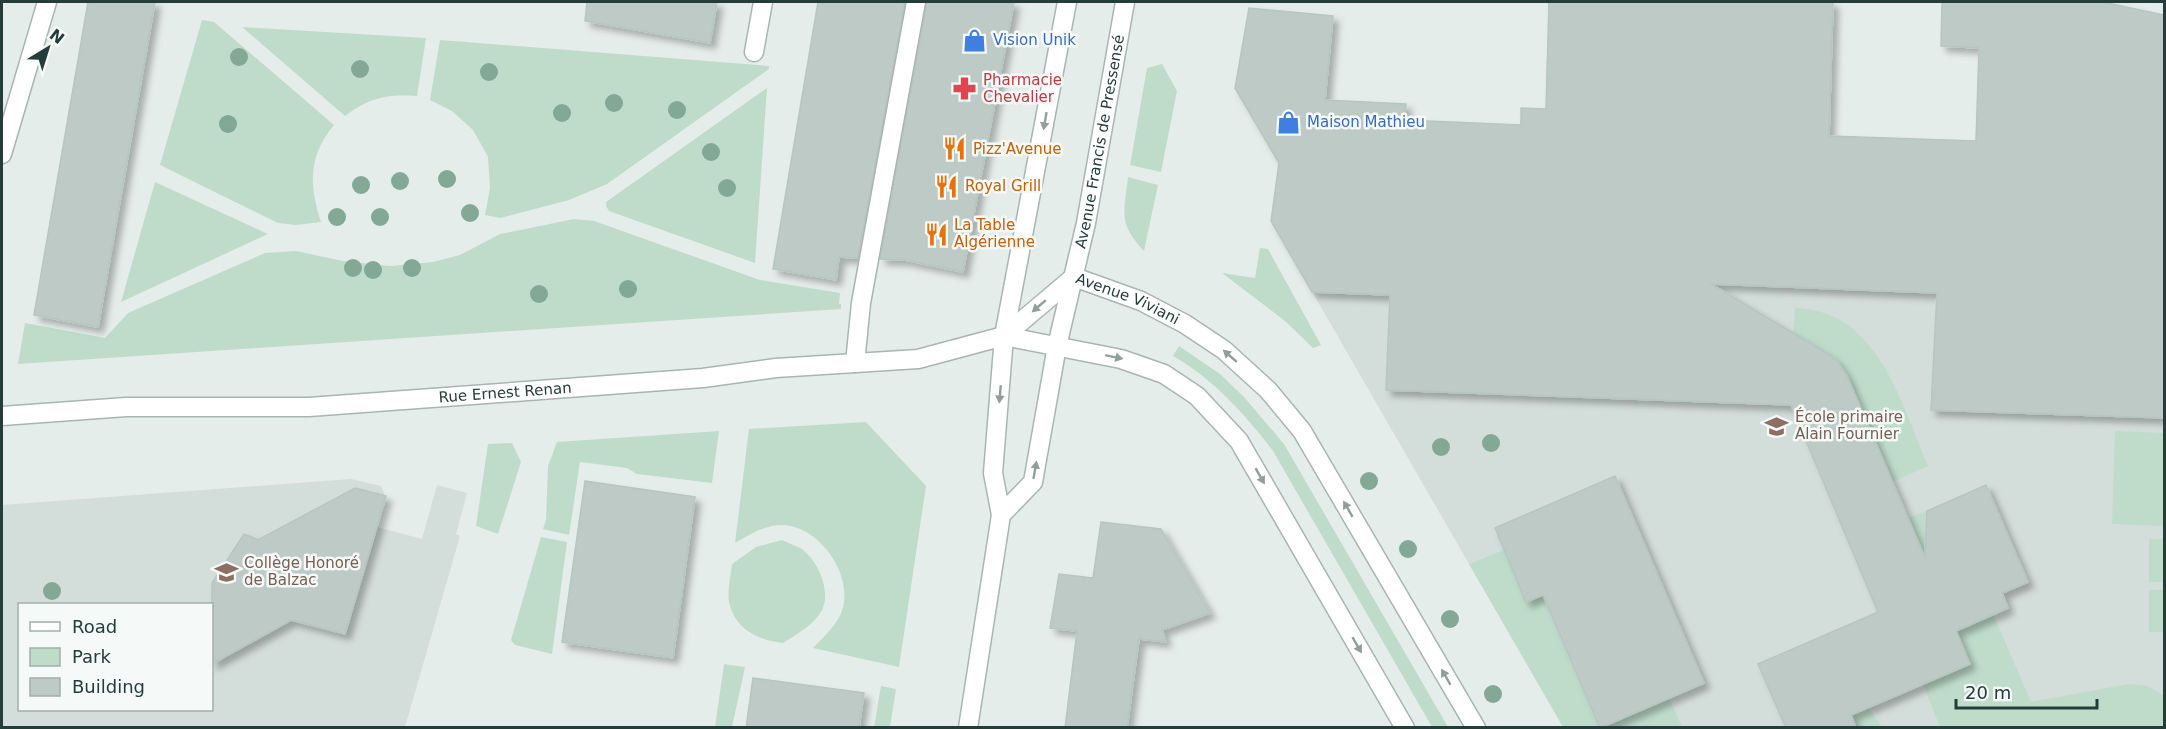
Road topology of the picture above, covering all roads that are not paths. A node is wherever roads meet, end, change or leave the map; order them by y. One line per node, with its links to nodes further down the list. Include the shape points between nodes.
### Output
1 (47, 2): 7 (street)
2 (763, 2): 6 (street)
3 (916, 2): 11 (street, via 861,303)
4 (1067, 2): 9 (street, one-way to 9)
5 (1125, 2): 8 (street, Avenue Francis de Pressensé)
6 (754, 52)
7 (2, 153)
8 (1074, 277): 9 (street, Avenue Viviani, one-way to 9); 10 (street, Avenue Francis de Pressensé); 16 (street, Avenue Viviani, one-way to 8, via 1302,431 1268,390 1224,350 1185,324 1141,301)
9 (1005, 336): 10 (street); 11 (street, Rue Ernest Renan, via 918,359); 13 (street, one-way to 13, via 993,473)
10 (1057, 346): 13 (street, Avenue Francis de Pressensé, one-way to 10, via 1033,482); 15 (street, one-way to 15, via 1121,359 1164,374 1197,396 1239,441)
11 (855, 363): 12 (street, Rue Ernest Renan, via 309,407 126,407)
12 (2, 416)
13 (1001, 515): 14 (street)
14 (968, 728)
15 (1405, 728)
16 (1476, 728)

